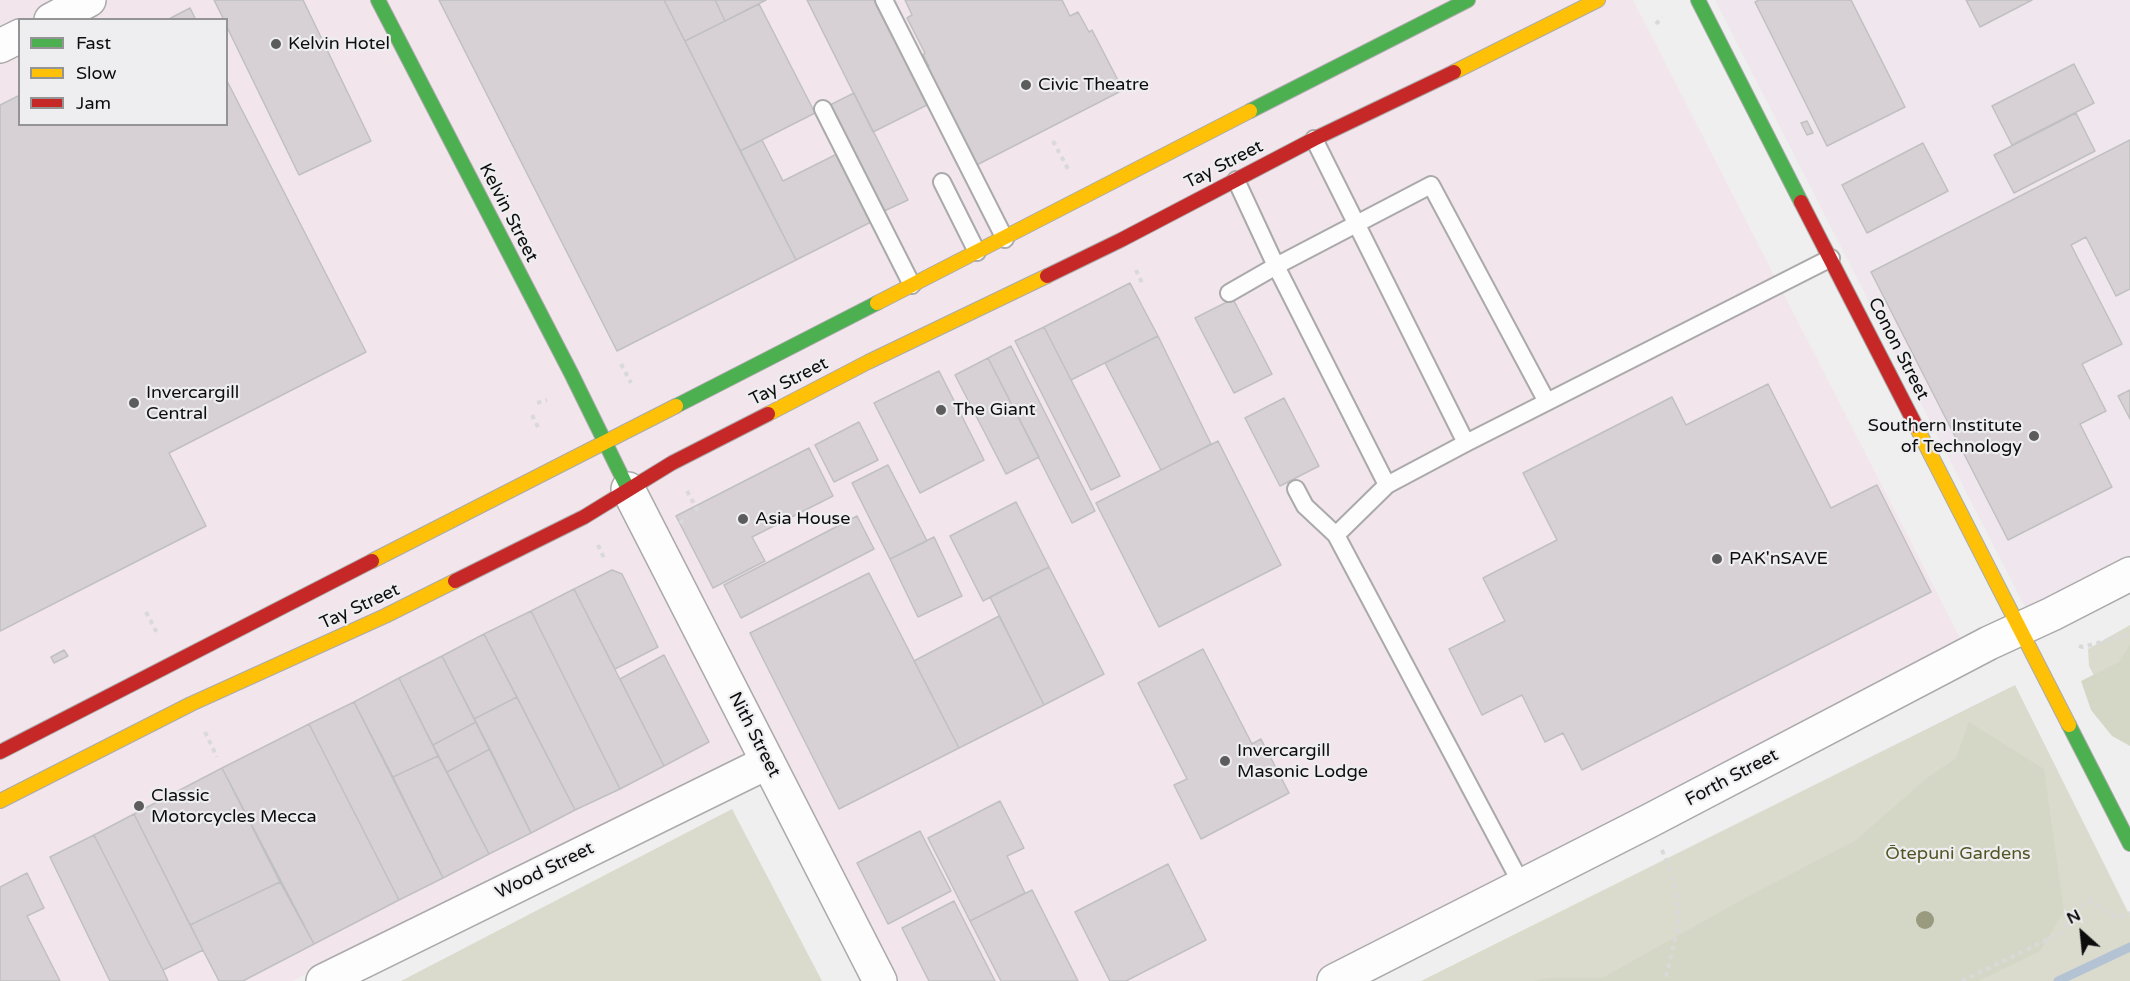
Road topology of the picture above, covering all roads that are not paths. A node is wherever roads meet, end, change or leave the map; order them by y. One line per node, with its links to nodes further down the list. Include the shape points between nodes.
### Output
1 (88, 0): 7 (street)
2 (378, 0): 23 (main road, Kelvin Street)
3 (884, 0): 15 (lane)
4 (1468, 0): 15 (main road, Tay Street)
5 (1598, 0): 11 (main road, Tay Street)
6 (1698, 0): 17 (main road, Conon Street)
7 (55, 18)
8 (18, 37): 9 (street)
9 (0, 46)
10 (823, 109): 19 (lane)
11 (1314, 139): 12 (main road, Tay Street); 14 (lane)
12 (1236, 180): 18 (lane); 25 (main road, Tay Street, via 868,362)
13 (942, 183): 16 (lane)
14 (1356, 223): 18 (lane); 21 (lane, via 1431,185); 22 (lane)
15 (1005, 238): 16 (main road, Tay Street)
16 (977, 252): 19 (main road, Tay Street)
17 (1831, 258): 21 (lane); 29 (main road, Conon Street)
18 (1276, 266): 20 (lane); 24 (lane)
19 (912, 285): 23 (main road, Tay Street)
20 (1229, 293)
21 (1547, 402): 22 (lane)
22 (1466, 443): 24 (lane)
23 (604, 444): 25 (main road, Kelvin Street); 30 (main road, Tay Street)
24 (1387, 485): 27 (lane)
25 (628, 489): 31 (street, Nith Street); 32 (main road, Tay Street, via 584,517 396,611 191,704)
26 (1296, 489): 27 (lane, via 1305,506)
27 (1336, 536): 34 (lane)
28 (2130, 574): 29 (street, Forth Street)
29 (2021, 628): 33 (main road, Conon Street); 34 (street, Forth Street)
30 (0, 752)
31 (768, 762): 35 (street, Wood Street); 36 (street, Nith Street)
32 (0, 801)
33 (2130, 843)
34 (1522, 885): 37 (street, Forth Street)
35 (323, 981)
36 (880, 981)
37 (1334, 981)

